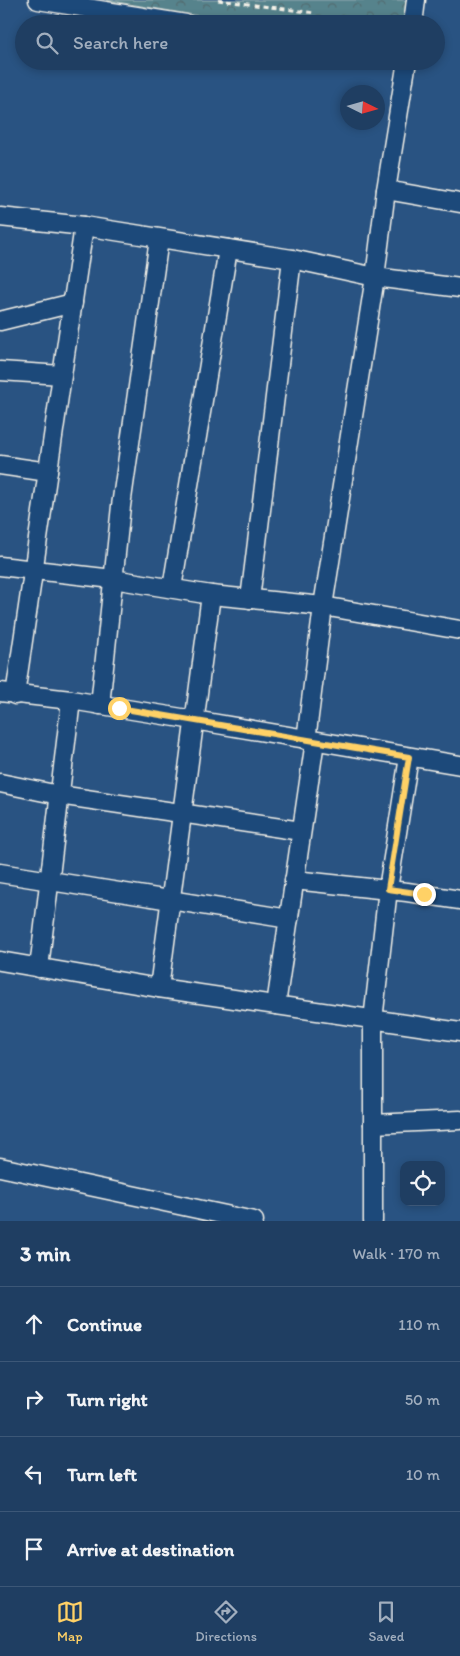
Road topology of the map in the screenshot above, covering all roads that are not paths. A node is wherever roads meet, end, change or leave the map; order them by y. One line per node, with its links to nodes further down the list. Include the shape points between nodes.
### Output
1 (38, 0): 3 (street)
2 (416, 0): 4 (street)
3 (130, 15)
4 (414, 15)
5 (406, 70): 6 (street)
6 (386, 190): 7 (street); 13 (street)
7 (460, 203)
8 (0, 217): 9 (street)
9 (84, 226): 10 (street); 15 (street)
10 (159, 239): 11 (street); 23 (street, via 120,506)
11 (228, 249): 12 (street); 24 (street)
12 (292, 259): 13 (street); 26 (street)
13 (375, 277): 14 (street); 27 (street)
14 (460, 288)
15 (73, 303): 16 (street); 18 (street)
16 (0, 321)
17 (0, 371): 18 (street)
18 (62, 375): 20 (street)
19 (0, 465): 20 (street)
20 (48, 472): 22 (street)
21 (0, 566): 22 (street)
22 (34, 569): 23 (street); 29 (street)
23 (113, 579): 24 (street); 31 (street)
24 (172, 588): 25 (street)
25 (211, 595): 26 (street); 32 (street)
26 (250, 599): 27 (street)
27 (323, 606): 28 (street); 33 (street)
28 (460, 630)
29 (8, 694): 30 (street)
30 (71, 700): 31 (street); 37 (street)
31 (100, 705): 32 (street)
32 (194, 720): 33 (street); 38 (street)
33 (310, 740): 34 (street); 39 (street)
34 (409, 757): 35 (street); 43 (street)
35 (460, 766)
36 (0, 783): 37 (street)
37 (60, 795): 38 (street); 42 (street)
38 (182, 814): 39 (street); 45 (street)
39 (301, 831): 41 (street)
40 (0, 873): 42 (street)
41 (294, 880): 43 (street); 46 (street)
42 (49, 881): 45 (street); 48 (street)
43 (388, 889): 44 (street); 51 (street)
44 (460, 900)
45 (170, 901): 46 (street); 49 (street)
46 (289, 919): 50 (street)
47 (0, 961): 48 (street)
48 (39, 968): 49 (street)
49 (159, 988): 50 (street)
50 (276, 1005): 51 (street)
51 (373, 1020): 52 (street); 54 (street)
52 (460, 1032)
53 (460, 1120): 54 (street)
54 (373, 1124): 57 (street)
55 (0, 1167): 56 (street)
56 (254, 1221)
57 (372, 1221)

